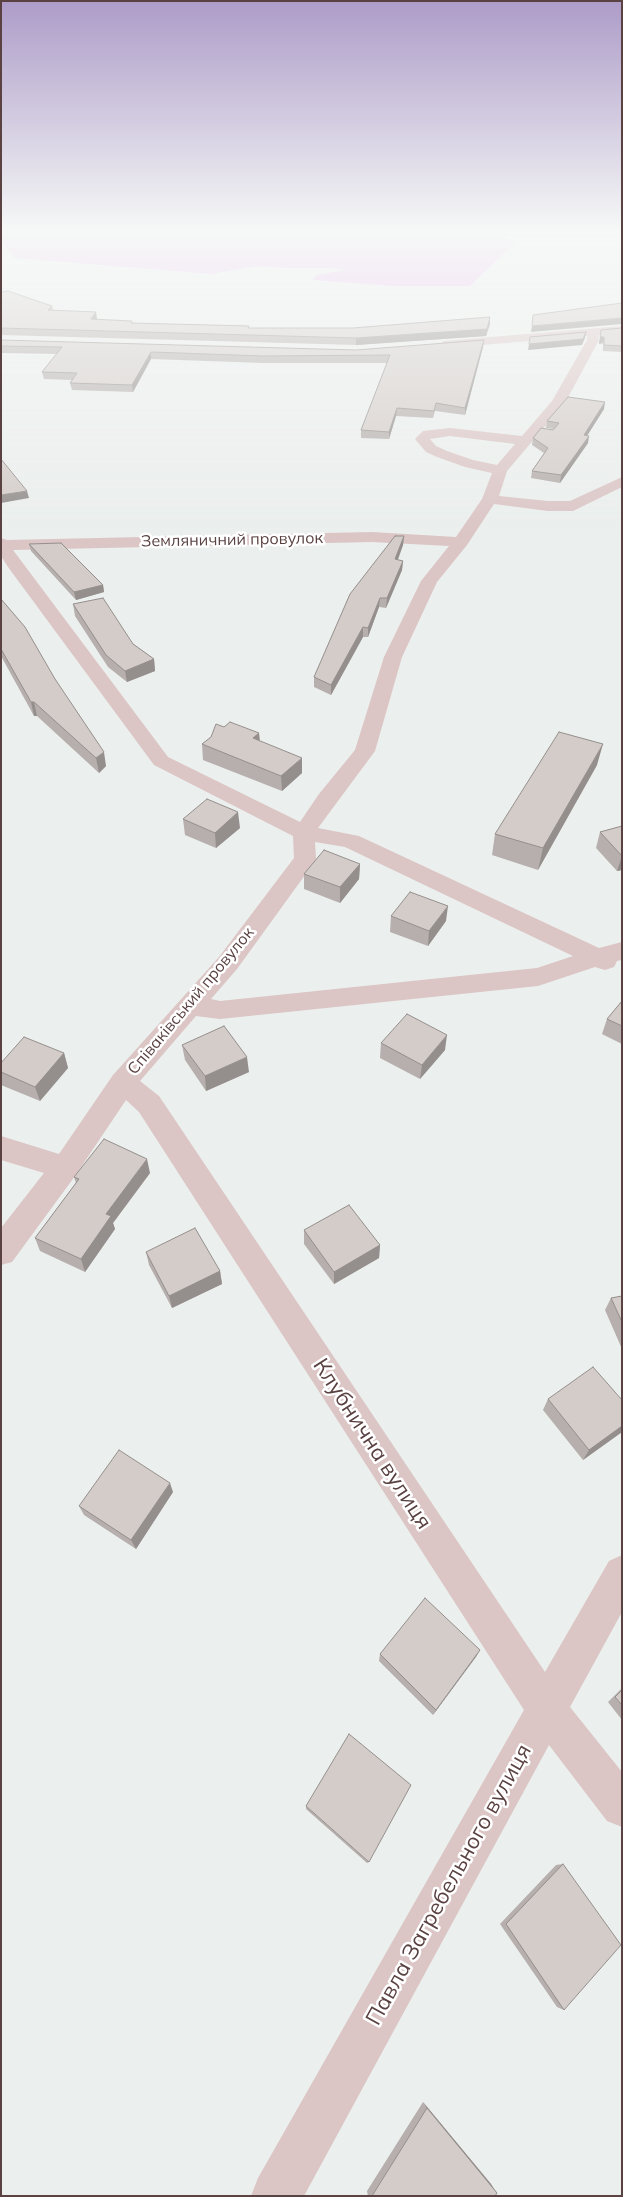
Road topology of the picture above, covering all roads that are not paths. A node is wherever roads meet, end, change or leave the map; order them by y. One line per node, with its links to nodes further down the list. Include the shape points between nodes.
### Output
1 (592, 331): 2 (street); 3 (street); 4 (street, via 593,340 558,403)
2 (599, 331)
3 (438, 345)
4 (526, 441): 5 (street); 5 (street, via 450,432 428,434 422,439 431,449 442,454)
5 (500, 470): 7 (street)
6 (622, 481): 7 (street, via 574,506)
7 (490, 499): 8 (street)
8 (461, 542): 9 (street, Земляничний провулок, via 372,537); 11 (street, via 429,581 393,656 365,751)
9 (2, 544): 10 (street)
10 (9, 572): 11 (street, via 161,761)
11 (304, 833): 13 (street, via 351,841); 15 (street, Співаківський провулок, via 305,858 228,963)
12 (622, 950): 13 (street)
13 (597, 958): 14 (street); 15 (street, via 538,977 220,1010)
14 (622, 970)
15 (190, 1006): 16 (street, Співаківський провулок)
16 (123, 1082): 18 (street, Співаківський провулок); 21 (street, Клубнична вулиця, via 149,1104)
17 (1, 1148): 18 (street)
18 (65, 1168): 19 (street, Співаківський провулок)
19 (1, 1252)
20 (622, 1574): 21 (street, Павла Загребельного вулиця)
21 (547, 1710): 22 (street, Клубнична вулиця); 23 (street, Павла Загребельного вулиця)
22 (622, 1806)
23 (276, 2196)

